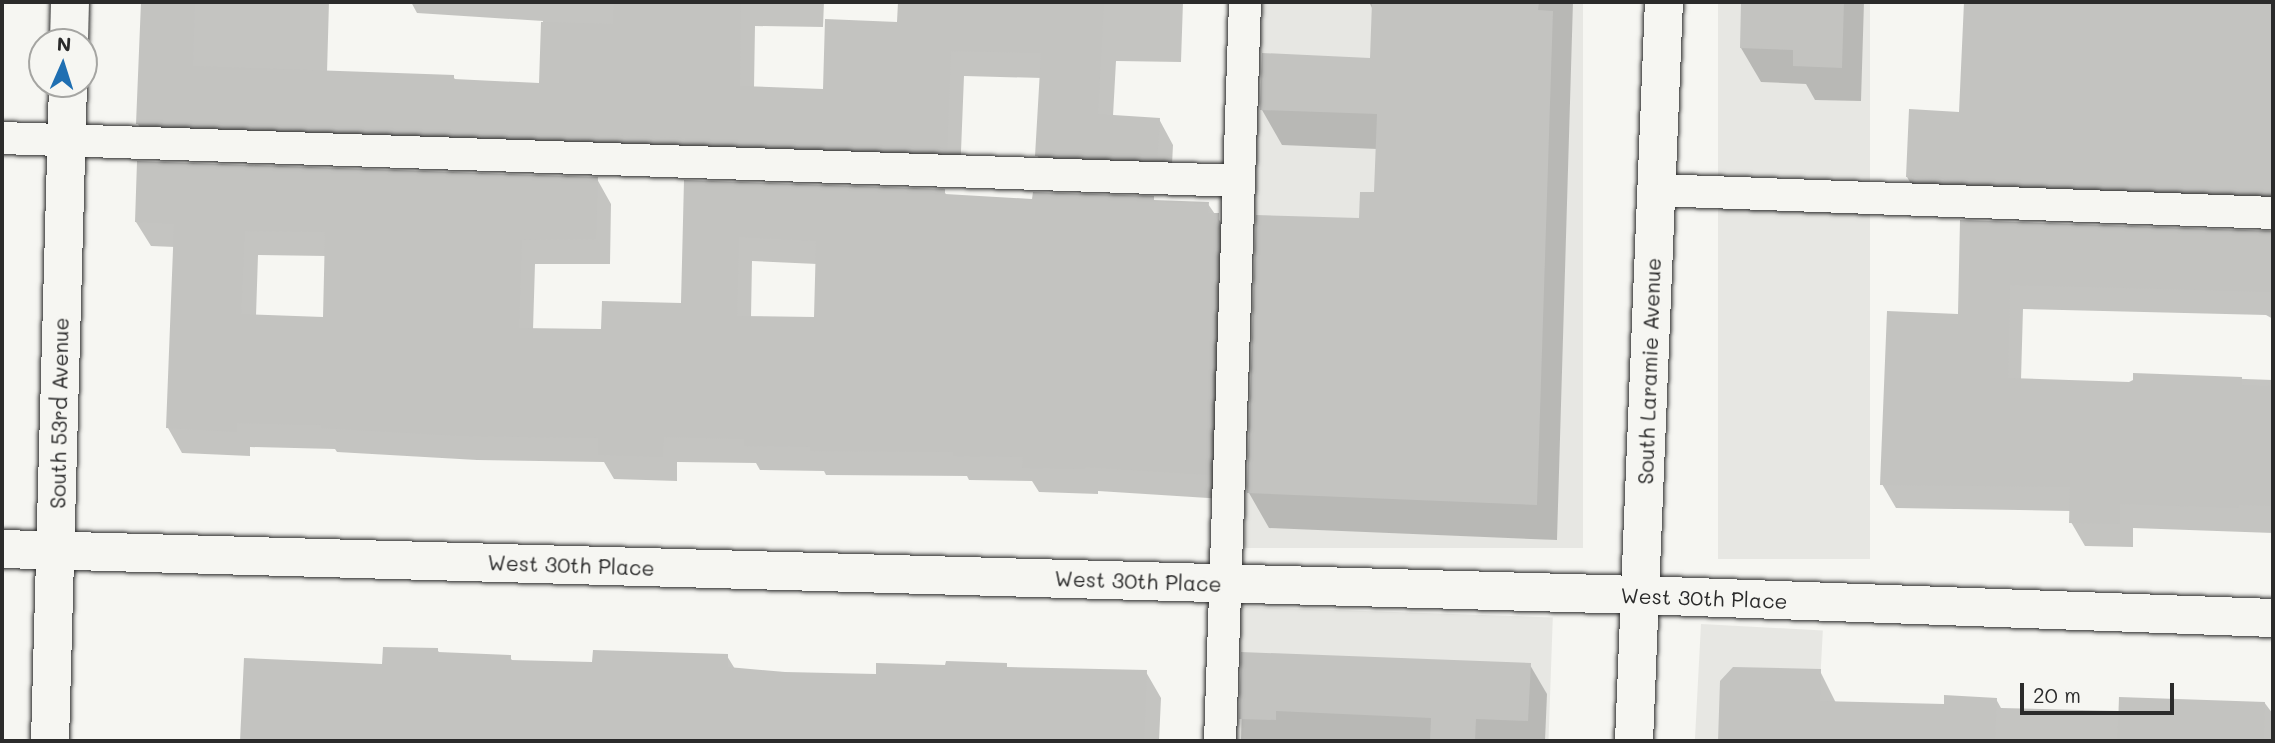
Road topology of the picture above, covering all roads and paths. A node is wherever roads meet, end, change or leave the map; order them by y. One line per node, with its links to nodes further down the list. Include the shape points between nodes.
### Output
1 (70, 2): 4 (street)
2 (1245, 2): 8 (lane)
3 (1664, 2): 9 (street, South Laramie Avenue)
4 (69, 28)
5 (68, 98): 7 (street, South 53rd Avenue)
6 (2, 138): 7 (lane)
7 (66, 140): 8 (lane); 12 (street, South 53rd Avenue)
8 (1239, 181): 13 (lane)
9 (1656, 190): 10 (lane); 14 (street, South Laramie Avenue)
10 (2273, 213)
11 (2, 549): 12 (street, West 30th Place)
12 (56, 551): 13 (street, West 30th Place); 16 (street, South 53rd Avenue)
13 (1224, 583): 14 (street, West 30th Place); 17 (lane)
14 (1640, 595): 15 (street, West 30th Place); 18 (street, South Laramie Avenue)
15 (2273, 618)
16 (50, 741)
17 (1220, 741)
18 (1634, 741)

